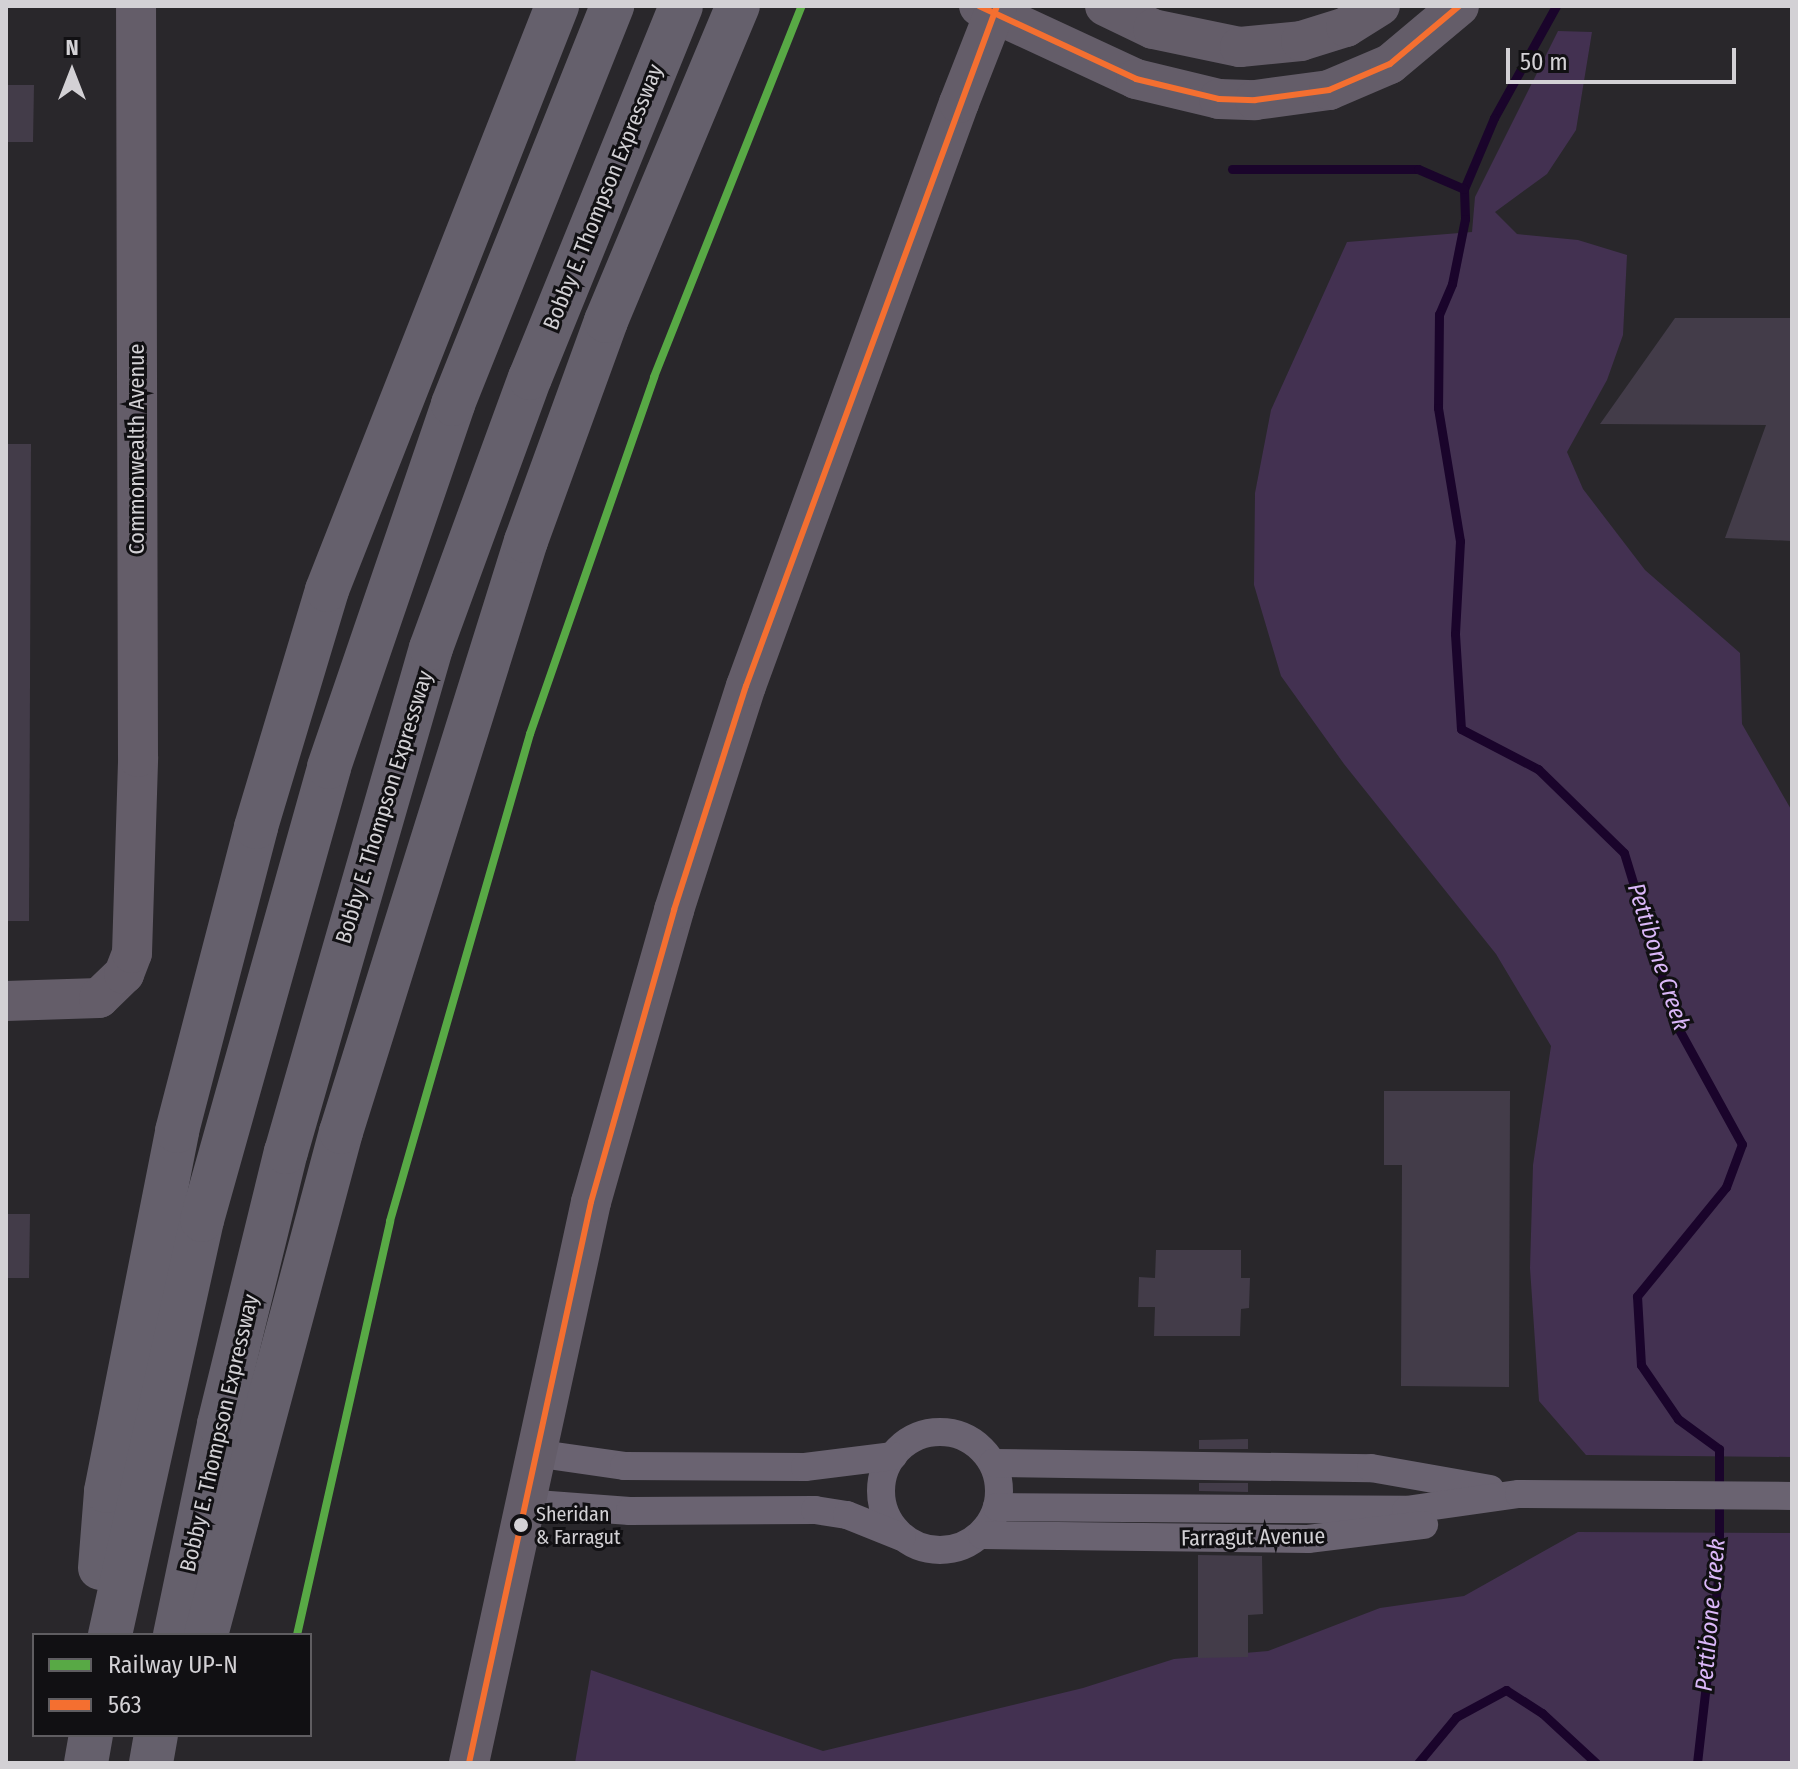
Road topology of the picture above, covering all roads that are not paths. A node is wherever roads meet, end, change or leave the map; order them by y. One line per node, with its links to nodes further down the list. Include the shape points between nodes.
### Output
1 (136, 6): 11 (street, Commonwealth Avenue, via 132,953 112,988 83,1002)
2 (557, 6): 21 (highway, via 332,576 256,827 174,1147 106,1491)
3 (681, 6): 23 (highway, Bobby E. Thompson Expressway, via 530,378 431,648 282,1167)
4 (738, 6): 24 (highway, via 606,321 526,541 341,1132)
5 (979, 6): 9 (street, via 1136,79 1185,93 1255,100 1329,90 1390,64)
6 (997, 6): 12 (street, bridge, via 746,686 674,910 591,1202)
7 (1105, 6): 8 (street, via 1182,38 1240,47 1301,41 1346,27)
8 (1380, 6)
9 (1459, 6)
10 (606, 21): 22 (highway, via 453,404 329,767 202,1220)
11 (6, 1001)
12 (534, 1453): 13 (street, via 624,1466 805,1467); 17 (street)
13 (893, 1456): 14 (street, via 913,1438 951,1433 982,1449); 20 (street, via 885,1467 881,1497 891,1526)
14 (993, 1463): 15 (street, Farragut Avenue, via 1371,1468); 18 (street, via 999,1480)
15 (1519, 1494): 16 (street, Farragut Avenue); 18 (street, Farragut Avenue, via 1406,1510); 19 (street, Farragut Avenue, via 1441,1522 1308,1539)
16 (1792, 1496)
17 (523, 1503): 20 (street, via 630,1511 815,1510 847,1515); 27 (street)
18 (997, 1507): 19 (street)
19 (982, 1535): 20 (street, via 945,1551 924,1549)
20 (902, 1537)
21 (95, 1633)
22 (110, 1633)
23 (175, 1633)
24 (207, 1633)
25 (89, 1737): 26 (highway)
26 (86, 1763)
27 (469, 1763)

